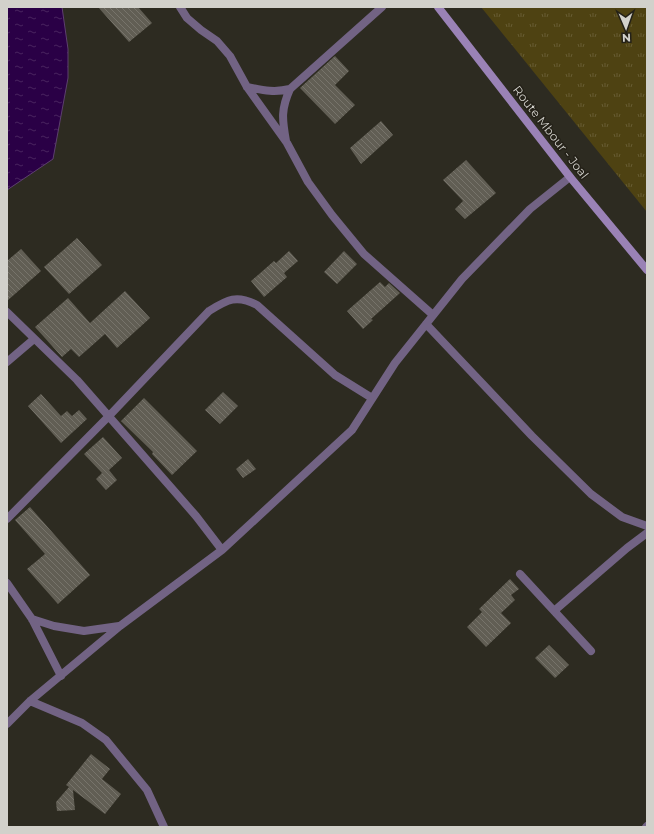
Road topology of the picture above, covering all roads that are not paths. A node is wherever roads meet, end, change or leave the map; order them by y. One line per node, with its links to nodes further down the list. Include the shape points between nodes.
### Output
1 (180, 7): 4 (street, via 187,18 217,41 230,56)
2 (382, 7): 5 (street)
3 (438, 7): 7 (main road, Route Mbour - Joal)
4 (247, 86): 5 (street, via 279,92); 6 (street)
5 (290, 89): 6 (street, via 284,103 283,121)
6 (287, 143): 10 (street, via 308,182 364,254)
7 (570, 177): 8 (main road, Route Mbour - Joal); 10 (street, via 530,209 462,279)
8 (647, 270)
9 (7, 312): 12 (street)
10 (433, 315): 11 (street)
11 (426, 324): 14 (street, via 395,363); 17 (street, via 591,494 622,517)
12 (34, 339): 13 (street); 15 (street, via 77,380)
13 (7, 362)
14 (372, 398): 15 (street, via 335,375 257,305 248,300 238,299 226,301 209,311); 19 (street, via 352,430)
15 (109, 416): 16 (street); 19 (street, via 196,516)
16 (7, 519)
17 (647, 526)
18 (647, 533): 22 (street)
19 (222, 550): 24 (street)
20 (520, 574): 22 (street)
21 (7, 583): 23 (street)
22 (554, 611): 25 (street)
23 (32, 619): 24 (street, via 54,626 84,630); 26 (street)
24 (120, 626): 26 (street)
25 (592, 651)
26 (61, 676): 27 (street)
27 (30, 701): 28 (street); 29 (street, via 82,723 106,740 147,790)
28 (7, 724)
29 (164, 827)

